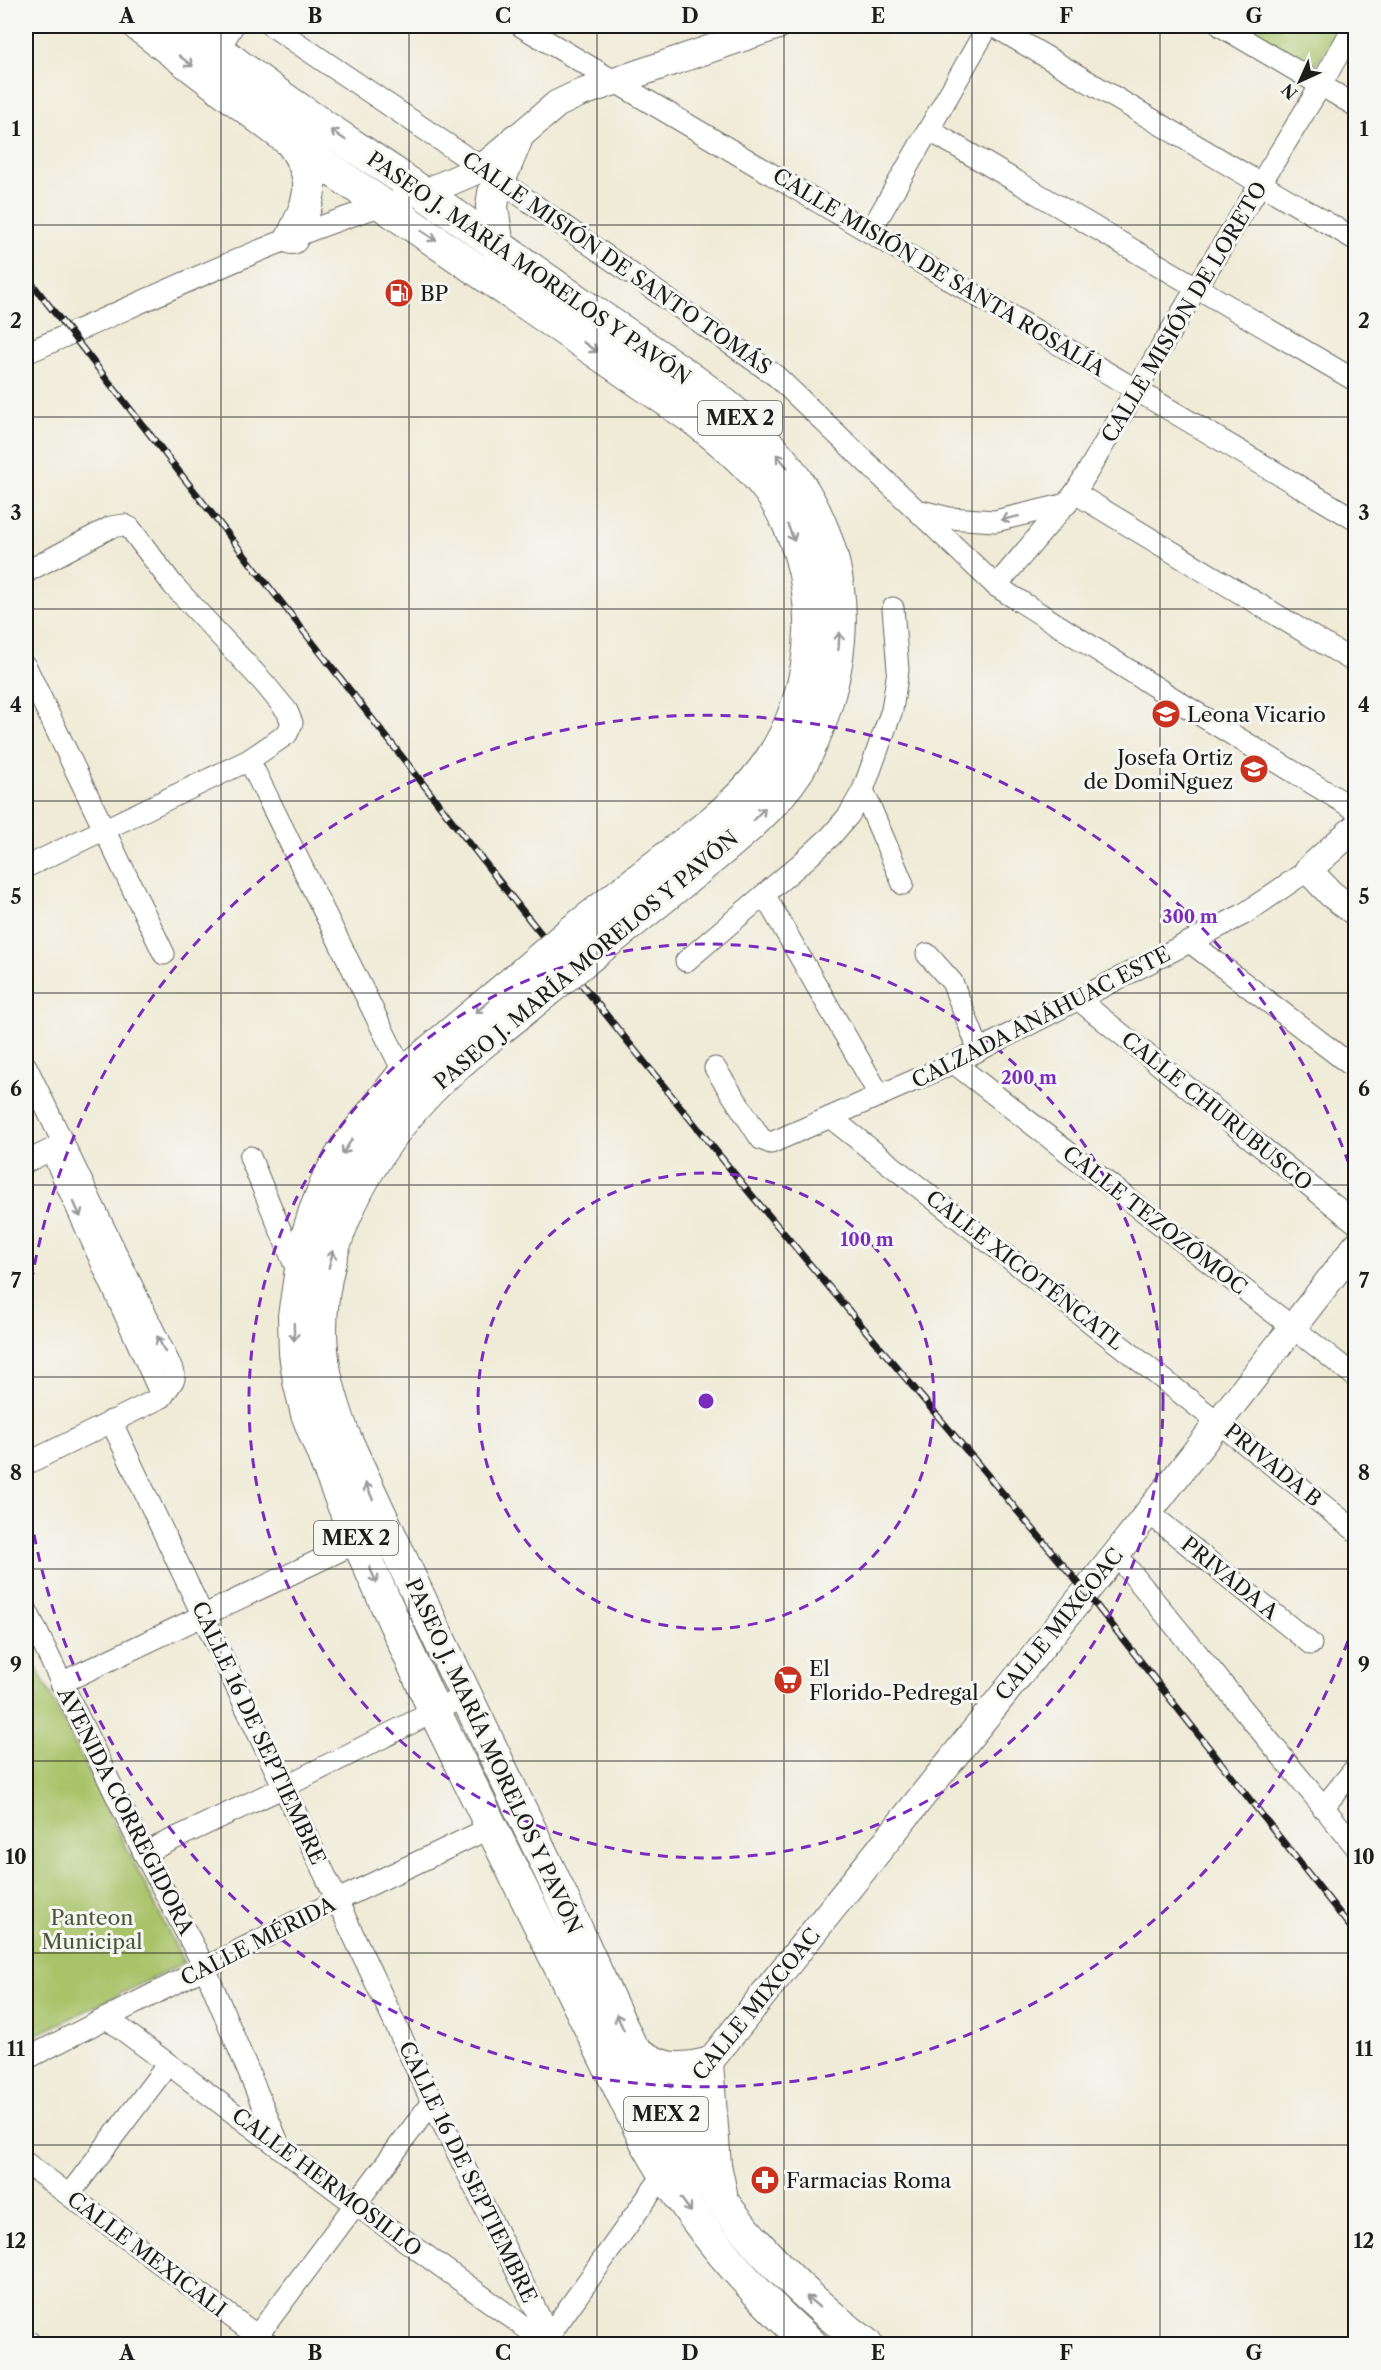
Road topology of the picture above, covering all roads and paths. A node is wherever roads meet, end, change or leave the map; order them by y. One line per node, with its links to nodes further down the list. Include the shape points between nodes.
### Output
1 (139, 26): 16 (highway, PASEO J. MARÍA MORELOS Y PAVÓN / MEX 2, one-way to 16)
2 (190, 26): 10 (highway, PASEO J. MARÍA MORELOS Y PAVÓN / MEX 2)
3 (272, 26): 17 (street, CALLE MISIÓN DE SANTO TOMÁS)
4 (521, 26): 11 (street, CALLE MISIÓN DE SANTA ROSALÍA)
5 (777, 26): 11 (main road)
6 (988, 26): 14 (street)
7 (994, 26): 18 (street)
8 (1221, 26): 12 (street)
9 (1354, 26): 12 (street, CALLE MISIÓN DE LORETO)
10 (226, 38): 19 (highway, PASEO J. MARÍA MORELOS Y PAVÓN / MEX 2, one-way to 10, via 260,82)
11 (615, 80): 15 (main road, via 557,104); 21 (street, CALLE MISIÓN DE SANTA ROSALÍA)
12 (1321, 85): 13 (street); 18 (street, CALLE MISIÓN DE LORETO)
13 (1356, 106)
14 (929, 130): 21 (street); 25 (street)
15 (516, 140): 17 (highway)
16 (290, 141): 20 (highway, PASEO J. MARÍA MORELOS Y PAVÓN / MEX 2); 22 (highway, via 302,157 309,185 308,199)
17 (490, 174): 19 (main road); 24 (highway); 30 (street, CALLE MISIÓN DE SANTO TOMÁS, via 776,376)
18 (1261, 184): 23 (street); 25 (street, CALLE MISIÓN DE LORETO)
19 (424, 193): 20 (street); 24 (highway, PASEO J. MARÍA MORELOS Y PAVÓN / MEX 2)
20 (382, 205): 22 (street); 48 (highway, PASEO J. MARÍA MORELOS Y PAVÓN / MEX 2, one-way to 48, via 723,441 768,490 790,529 802,565 810,619 807,669 796,707 774,754 763,771 711,823)
21 (870, 232): 28 (street, CALLE MISIÓN DE SANTA ROSALÍA)
22 (292, 238): 26 (street)
23 (1356, 240)
24 (498, 247): 48 (highway, PASEO J. MARÍA MORELOS Y PAVÓN / MEX 2, one-way to 24, via 728,845 798,770 814,741 830,693 839,652 840,595 827,537 817,514 791,472 764,441 723,403)
25 (1197, 287): 27 (street); 28 (street, CALLE MISIÓN DE LORETO)
26 (26, 353)
27 (1356, 381)
28 (1136, 388): 29 (street, CALLE MISIÓN DE LORETO); 31 (street, CALLE MISIÓN DE SANTA ROSALÍA)
29 (1071, 499): 30 (street, one-way to 30, via 995,521 949,518); 33 (street, CALLE MISIÓN DE LORETO); 35 (street)
30 (916, 510): 33 (street, CALLE MISIÓN DE SANTO TOMÁS)
31 (1356, 520)
32 (26, 572): 37 (street, via 111,527 124,525 135,533 173,585 287,711 292,723 287,734)
33 (996, 586): 39 (street, CALLE MISIÓN DE SANTO TOMÁS)
34 (893, 608): 38 (street, via 898,670 892,710)
35 (1356, 663)
36 (26, 668): 41 (street)
37 (249, 760): 41 (street); 59 (street)
38 (863, 790): 44 (street); 45 (street, via 831,836)
39 (1356, 810)
40 (1356, 827): 43 (main road, CALZADA ANÁHUAC ESTE)
41 (103, 831): 42 (street); 49 (street)
42 (26, 867)
43 (1308, 870): 46 (main road); 47 (street, CALZADA ANÁHUAC ESTE, via 1244,915)
44 (903, 884)
45 (765, 896): 51 (street); 60 (street)
46 (1356, 913)
47 (1190, 942): 53 (street, CALZADA ANÁHUAC ESTE); 58 (street)
48 (578, 946): 52 (highway, PASEO J. MARÍA MORELOS Y PAVÓN / MEX 2, bridge)
49 (164, 954)
50 (927, 954): 54 (street, via 952,982)
51 (686, 961)
52 (536, 982): 59 (highway, PASEO J. MARÍA MORELOS Y PAVÓN / MEX 2, one-way to 59); 82 (highway, PASEO J. MARÍA MORELOS Y PAVÓN / MEX 2, one-way to 52, via 339,1422 324,1370 323,1304 336,1239 378,1152 430,1089)
53 (1079, 1000): 54 (street, CALZADA ANÁHUAC ESTE); 66 (street, CALLE CHURUBUSCO)
54 (979, 1050): 55 (street, CALZADA ANÁHUAC ESTE)
55 (954, 1063): 60 (street, CALZADA ANÁHUAC ESTE); 69 (street, CALLE TEZOZÓMOC)
56 (26, 1066): 63 (street)
57 (715, 1068): 62 (street, CALZADA ANÁHUAC ESTE, via 761,1139 771,1143)
58 (1356, 1069)
59 (404, 1073): 68 (highway, PASEO J. MARÍA MORELOS Y PAVÓN / MEX 2, one-way to 68, via 362,1125 328,1179 308,1233)
60 (880, 1096): 62 (street, CALZADA ANÁHUAC ESTE)
61 (26, 1100): 63 (street)
62 (831, 1118): 72 (street, CALLE XICOTÉNCATL)
63 (57, 1147): 65 (street); 71 (street, via 162,1396)
64 (250, 1156): 68 (street)
65 (26, 1162)
66 (1356, 1223)
67 (1356, 1246): 69 (main road, CALLE MIXCOAC)
68 (299, 1275): 76 (highway, PASEO J. MARÍA MORELOS Y PAVÓN / MEX 2, one-way to 76, via 294,1327 299,1381)
69 (1292, 1327): 70 (street, CALLE TEZOZÓMOC); 72 (main road, CALLE MIXCOAC)
70 (1356, 1377)
71 (111, 1421): 73 (street); 79 (street, CALLE 16 DE SEPTIEMBRE)
72 (1218, 1422): 74 (main road, CALLE MIXCOAC); 75 (street, PRIVADA B)
73 (26, 1464)
74 (1148, 1512): 77 (main road, CALLE MIXCOAC); 80 (street, PRIVADA A)
75 (1356, 1531)
76 (358, 1542): 79 (street); 83 (highway, PASEO J. MARÍA MORELOS Y PAVÓN / MEX 2, one-way to 83)
77 (1116, 1554): 86 (street); 96 (main road, CALLE MIXCOAC)
78 (26, 1609): 81 (street, AVENIDA CORREGIDORA)
79 (203, 1616): 81 (street); 85 (street, CALLE 16 DE SEPTIEMBRE)
80 (1311, 1644)
81 (61, 1683): 89 (street, AVENIDA CORREGIDORA)
82 (465, 1696): 83 (street); 93 (highway, PASEO J. MARÍA MORELOS Y PAVÓN / MEX 2, one-way to 82)
83 (435, 1712): 85 (street); 87 (highway, PASEO J. MARÍA MORELOS Y PAVÓN / MEX 2)
84 (1356, 1767): 86 (street)
85 (284, 1787): 89 (street); 90 (street, CALLE 16 DE SEPTIEMBRE)
86 (1323, 1808): 88 (street)
87 (492, 1827): 90 (street, CALLE MÉRIDA); 99 (highway, PASEO J. MARÍA MORELOS Y PAVÓN / MEX 2)
88 (1356, 1847)
89 (144, 1853): 91 (street, AVENIDA CORREGIDORA)
90 (338, 1900): 91 (street, CALLE MÉRIDA); 97 (street, CALLE 16 DE SEPTIEMBRE)
91 (205, 1968): 92 (street, CALLE MÉRIDA); 100 (street, AVENIDA CORREGIDORA)
92 (107, 2018): 94 (street, CALLE MÉRIDA); 95 (street, CALLE HERMOSILLO)
93 (633, 2050): 96 (highway, via 674,2069); 98 (highway, PASEO J. MARÍA MORELOS Y PAVÓN / MEX 2)
94 (26, 2059)
95 (168, 2064): 100 (street, CALLE HERMOSILLO); 103 (street)
96 (707, 2064): 98 (main road, CALLE MIXCOAC); 104 (highway, via 715,2164)
97 (432, 2102): 105 (street); 107 (street, CALLE 16 DE SEPTIEMBRE)
98 (667, 2115): 99 (main road, CALLE MIXCOAC); 104 (highway, PASEO J. MARÍA MORELOS Y PAVÓN / MEX 2)
99 (644, 2138): 102 (highway, PASEO J. MARÍA MORELOS Y PAVÓN / MEX 2)
100 (280, 2147): 105 (street, CALLE HERMOSILLO)
101 (26, 2163): 103 (street, CALLE MEXICALI)
102 (664, 2174): 107 (street); 109 (highway, PASEO J. MARÍA MORELOS Y PAVÓN / MEX 2, one-way to 109, via 732,2265)
103 (69, 2195): 106 (street, CALLE MEXICALI)
104 (723, 2200): 108 (highway, PASEO J. MARÍA MORELOS Y PAVÓN / MEX 2, one-way to 104, via 803,2293)
105 (355, 2204): 106 (street); 107 (street, CALLE HERMOSILLO)
106 (259, 2342)
107 (546, 2342)
108 (859, 2343)
109 (811, 2344)

